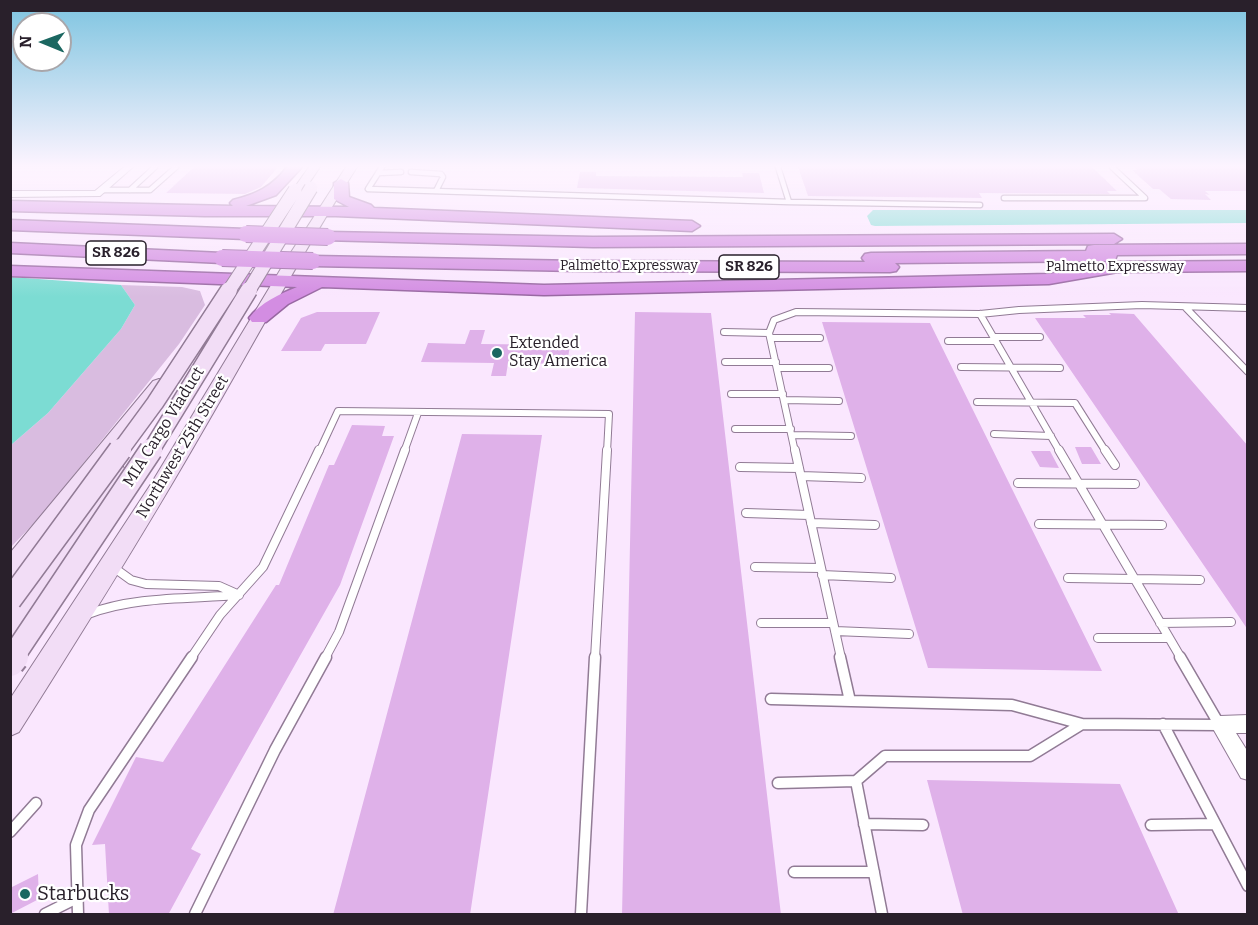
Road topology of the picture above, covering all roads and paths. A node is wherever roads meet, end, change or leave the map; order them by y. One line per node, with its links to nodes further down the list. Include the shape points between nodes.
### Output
1 (227, 210): 5 (highway)
2 (288, 210): 78 (main road, MIA Cargo Viaduct, bridge, via 155,403)
3 (290, 210): 88 (main road, MIA Cargo Viaduct, bridge, via 127,489)
4 (375, 210): 8 (highway)
5 (249, 211): 7 (highway)
6 (322, 211): 7 (highway); 8 (highway); 24 (main road, Northwest 25th Street)
7 (284, 212): 23 (main road)
8 (383, 213): 13 (highway, via 860,231)
9 (10, 225): 14 (highway, Palmetto Expressway / SR 826)
10 (10, 234): 14 (highway)
11 (1248, 238): 13 (highway, Palmetto Expressway / SR 826)
12 (10, 240): 14 (highway)
13 (913, 240): 16 (highway, Palmetto Expressway / SR 826)
14 (234, 246): 15 (highway, Palmetto Expressway / SR 826); 16 (highway, Palmetto Expressway / SR 826, bridge); 16 (highway, Palmetto Expressway / SR 826, bridge)
15 (10, 249)
16 (321, 249): 17 (highway); 18 (highway, via 650,259); 20 (highway, Palmetto Expressway / SR 826, via 579,266)
17 (1248, 249)
18 (1248, 255)
19 (1248, 266): 20 (highway, Palmetto Expressway / SR 826)
20 (1118, 267): 25 (highway, via 1049,279 621,290)
21 (10, 271): 22 (highway)
22 (182, 278): 23 (highway); 26 (highway, via 214,289)
23 (238, 280): 24 (highway); 26 (main road)
24 (280, 281): 25 (highway); 30 (main road, Northwest 25th Street)
25 (326, 283): 30 (highway, via 289,295)
26 (223, 299): 50 (main road)
27 (1186, 308): 28 (lane); 29 (lane, via 1142,306); 43 (lane)
28 (1248, 308)
29 (980, 314): 32 (lane, via 796,312 775,319); 35 (lane)
30 (259, 318): 69 (main road, Northwest 25th Street)
31 (724, 332): 32 (lane)
32 (770, 335): 34 (lane); 38 (lane)
33 (1040, 337): 35 (lane)
34 (820, 338)
35 (995, 339): 36 (lane); 40 (lane)
36 (948, 341)
37 (725, 362): 38 (lane)
38 (776, 365): 41 (lane); 45 (lane)
39 (961, 367): 40 (lane)
40 (1011, 367): 42 (lane); 48 (lane)
41 (829, 368)
42 (1060, 368)
43 (1248, 372)
44 (731, 393): 45 (lane)
45 (784, 397): 46 (lane); 52 (lane)
46 (838, 401)
47 (977, 402): 48 (lane)
48 (1032, 403): 55 (lane); 56 (lane, via 1076,404)
49 (418, 413): 77 (lane, via 338,411 263,567); 111 (lane, via 339,633 275,750); 112 (lane, via 609,414)
50 (134, 417): 71 (main road); 84 (main road, via 122,456 99,499)
51 (735, 429): 52 (lane)
52 (791, 432): 54 (lane); 58 (lane)
53 (994, 434): 55 (lane)
54 (851, 436)
55 (1051, 436): 61 (lane)
56 (1114, 465)
57 (740, 467): 58 (lane)
58 (800, 472): 59 (lane); 64 (lane)
59 (861, 478)
60 (1018, 483): 61 (lane)
61 (1079, 483): 62 (lane); 66 (lane)
62 (1135, 484)
63 (746, 513): 64 (lane)
64 (810, 519): 67 (lane); 72 (lane)
65 (1039, 524): 66 (lane)
66 (1103, 524): 68 (lane); 75 (lane)
67 (875, 525)
68 (1162, 525)
69 (111, 566): 77 (lane, via 131,580 146,584 219,586); 79 (main road, Northwest 25th Street)
70 (755, 567): 72 (lane)
71 (10, 570)
72 (822, 572): 73 (lane); 83 (lane)
73 (891, 578)
74 (1068, 578): 75 (lane)
75 (1135, 579): 76 (lane); 82 (lane)
76 (1200, 580)
77 (239, 595): 79 (lane, via 108,606); 108 (lane, via 220,615 89,810 76,845)
78 (10, 600)
79 (79, 618): 91 (main road, Northwest 25th Street)
80 (1231, 622): 82 (lane)
81 (761, 623): 83 (lane)
82 (1160, 623): 87 (lane)
83 (834, 627): 85 (lane); 90 (lane)
84 (10, 628)
85 (909, 633)
86 (1098, 638): 87 (lane)
87 (1169, 638): 95 (lane)
88 (10, 662)
89 (771, 699): 90 (lane)
90 (850, 701): 92 (lane, via 1012,705)
91 (10, 723)
92 (1082, 724): 93 (lane); 97 (lane, via 1030,756 885,756)
93 (1162, 724): 95 (lane); 101 (lane)
94 (1248, 724): 95 (street)
95 (1220, 725): 96 (street)
96 (1248, 771)
97 (856, 781): 98 (lane); 100 (lane)
98 (778, 783)
99 (36, 803): 104 (lane)
100 (864, 824): 102 (lane); 106 (lane)
101 (1215, 824): 103 (lane); 107 (lane)
102 (923, 825)
103 (1151, 825)
104 (10, 832)
105 (794, 872): 106 (lane)
106 (874, 872): 113 (lane)
107 (1248, 886)
108 (77, 898): 109 (lane); 110 (lane)
109 (45, 915)
110 (78, 915)
111 (195, 915)
112 (581, 915)
113 (882, 915)

